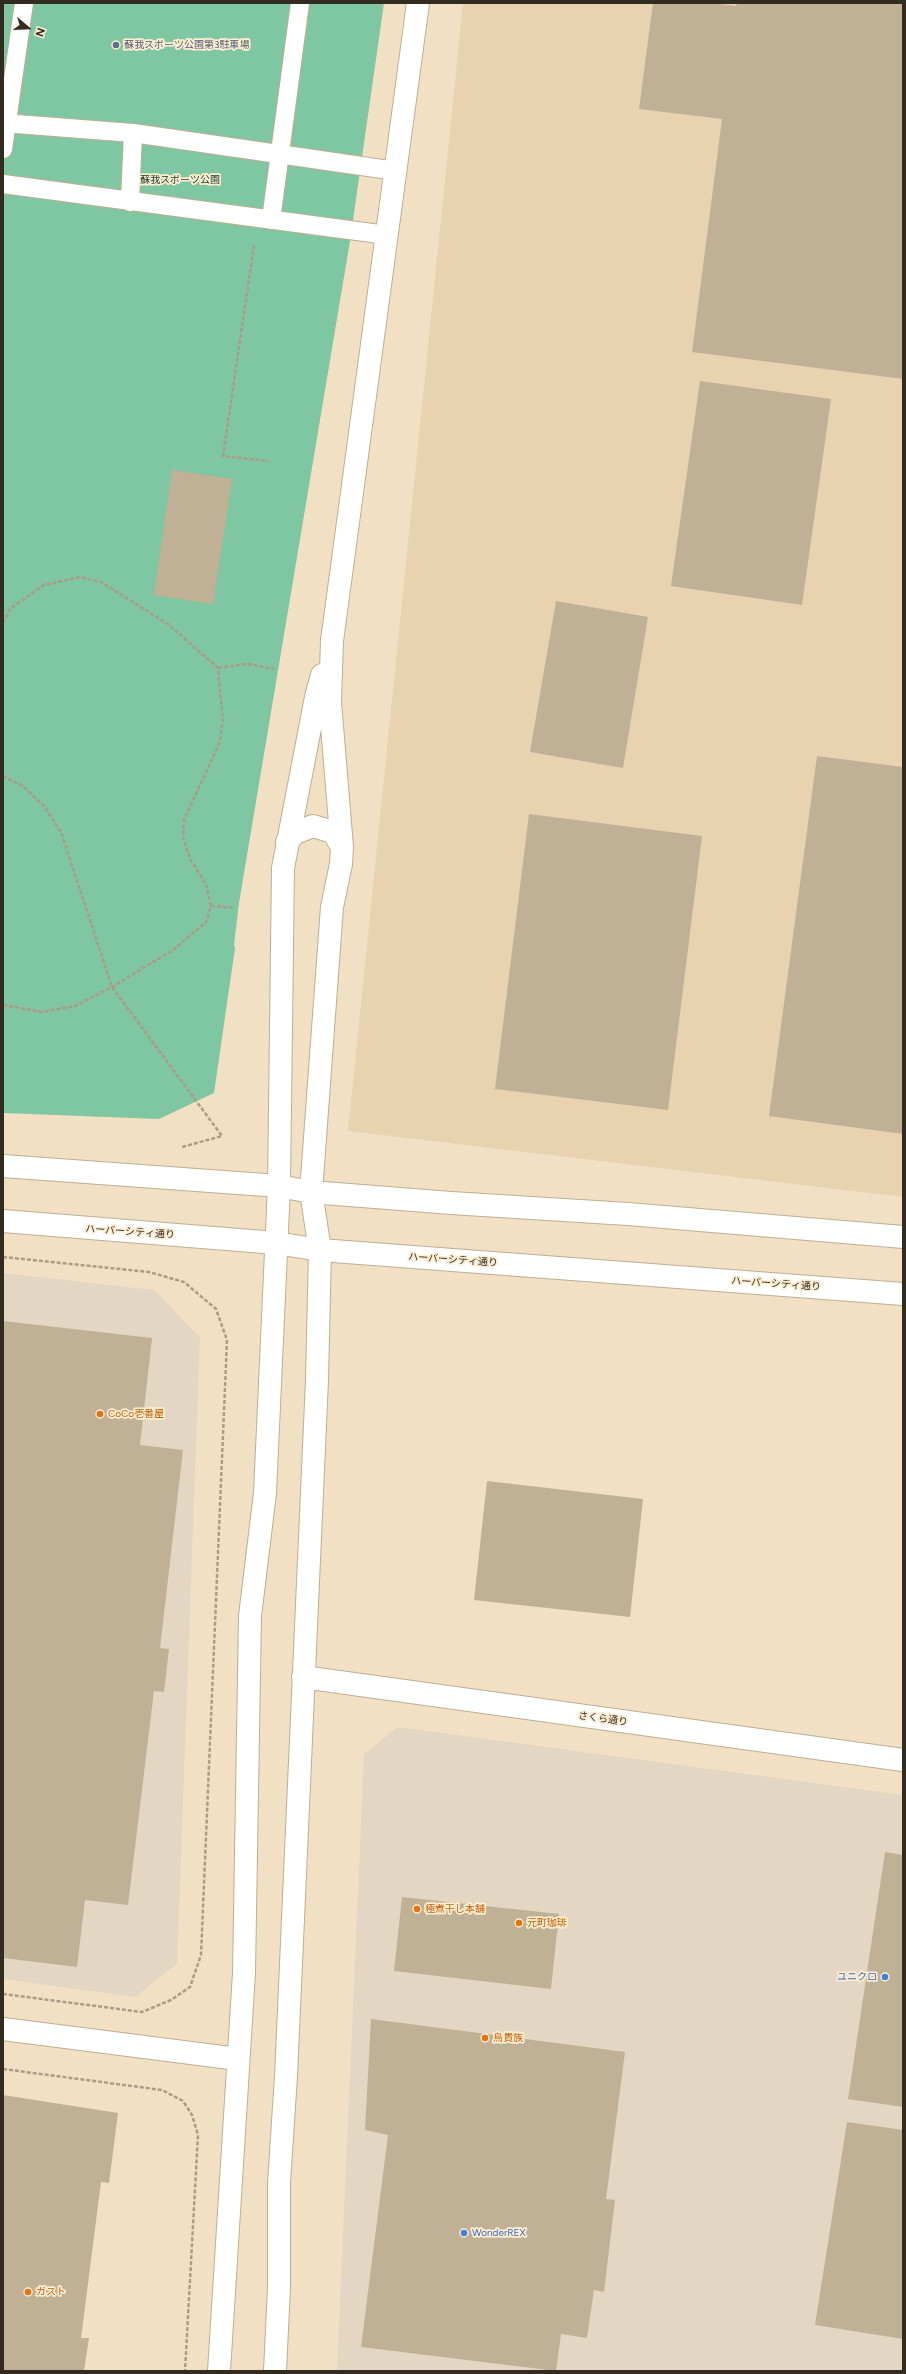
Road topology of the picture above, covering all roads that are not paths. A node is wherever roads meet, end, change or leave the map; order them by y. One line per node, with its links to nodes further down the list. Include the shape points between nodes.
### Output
1 (24, 3): 4 (lane)
2 (300, 3): 7 (lane)
3 (418, 3): 8 (street)
4 (5, 123): 5 (lane); 6 (lane)
5 (133, 133): 7 (lane); 10 (lane)
6 (3, 149)
7 (279, 155): 8 (lane); 11 (lane)
8 (396, 171): 12 (street)
9 (3, 184): 10 (lane)
10 (130, 202): 11 (lane)
11 (264, 219): 12 (lane)
12 (387, 236): 13 (street)
13 (332, 641): 14 (street, via 316,696); 15 (street, via 330,702)
14 (287, 842): 15 (street, via 295,833 313,826 332,832); 17 (street, via 283,868)
15 (342, 847): 18 (street, via 332,907)
16 (3, 1166): 17 (street)
17 (279, 1186): 18 (street); 21 (street)
18 (311, 1192): 20 (street); 22 (street)
19 (3, 1221): 21 (street, ハーバーシティ通り)
20 (903, 1237)
21 (276, 1243): 22 (street, ハーバーシティ通り); 27 (street, via 265,1493 250,1616 246,1905)
22 (320, 1250): 23 (street, ハーバーシティ通り); 24 (street, via 318,1380)
23 (903, 1294)
24 (303, 1676): 25 (street, さくら通り); 29 (street, via 288,2054 279,2183 279,2287)
25 (903, 1760)
26 (3, 2029): 27 (street)
27 (238, 2059): 28 (street)
28 (219, 2371)
29 (275, 2371)

